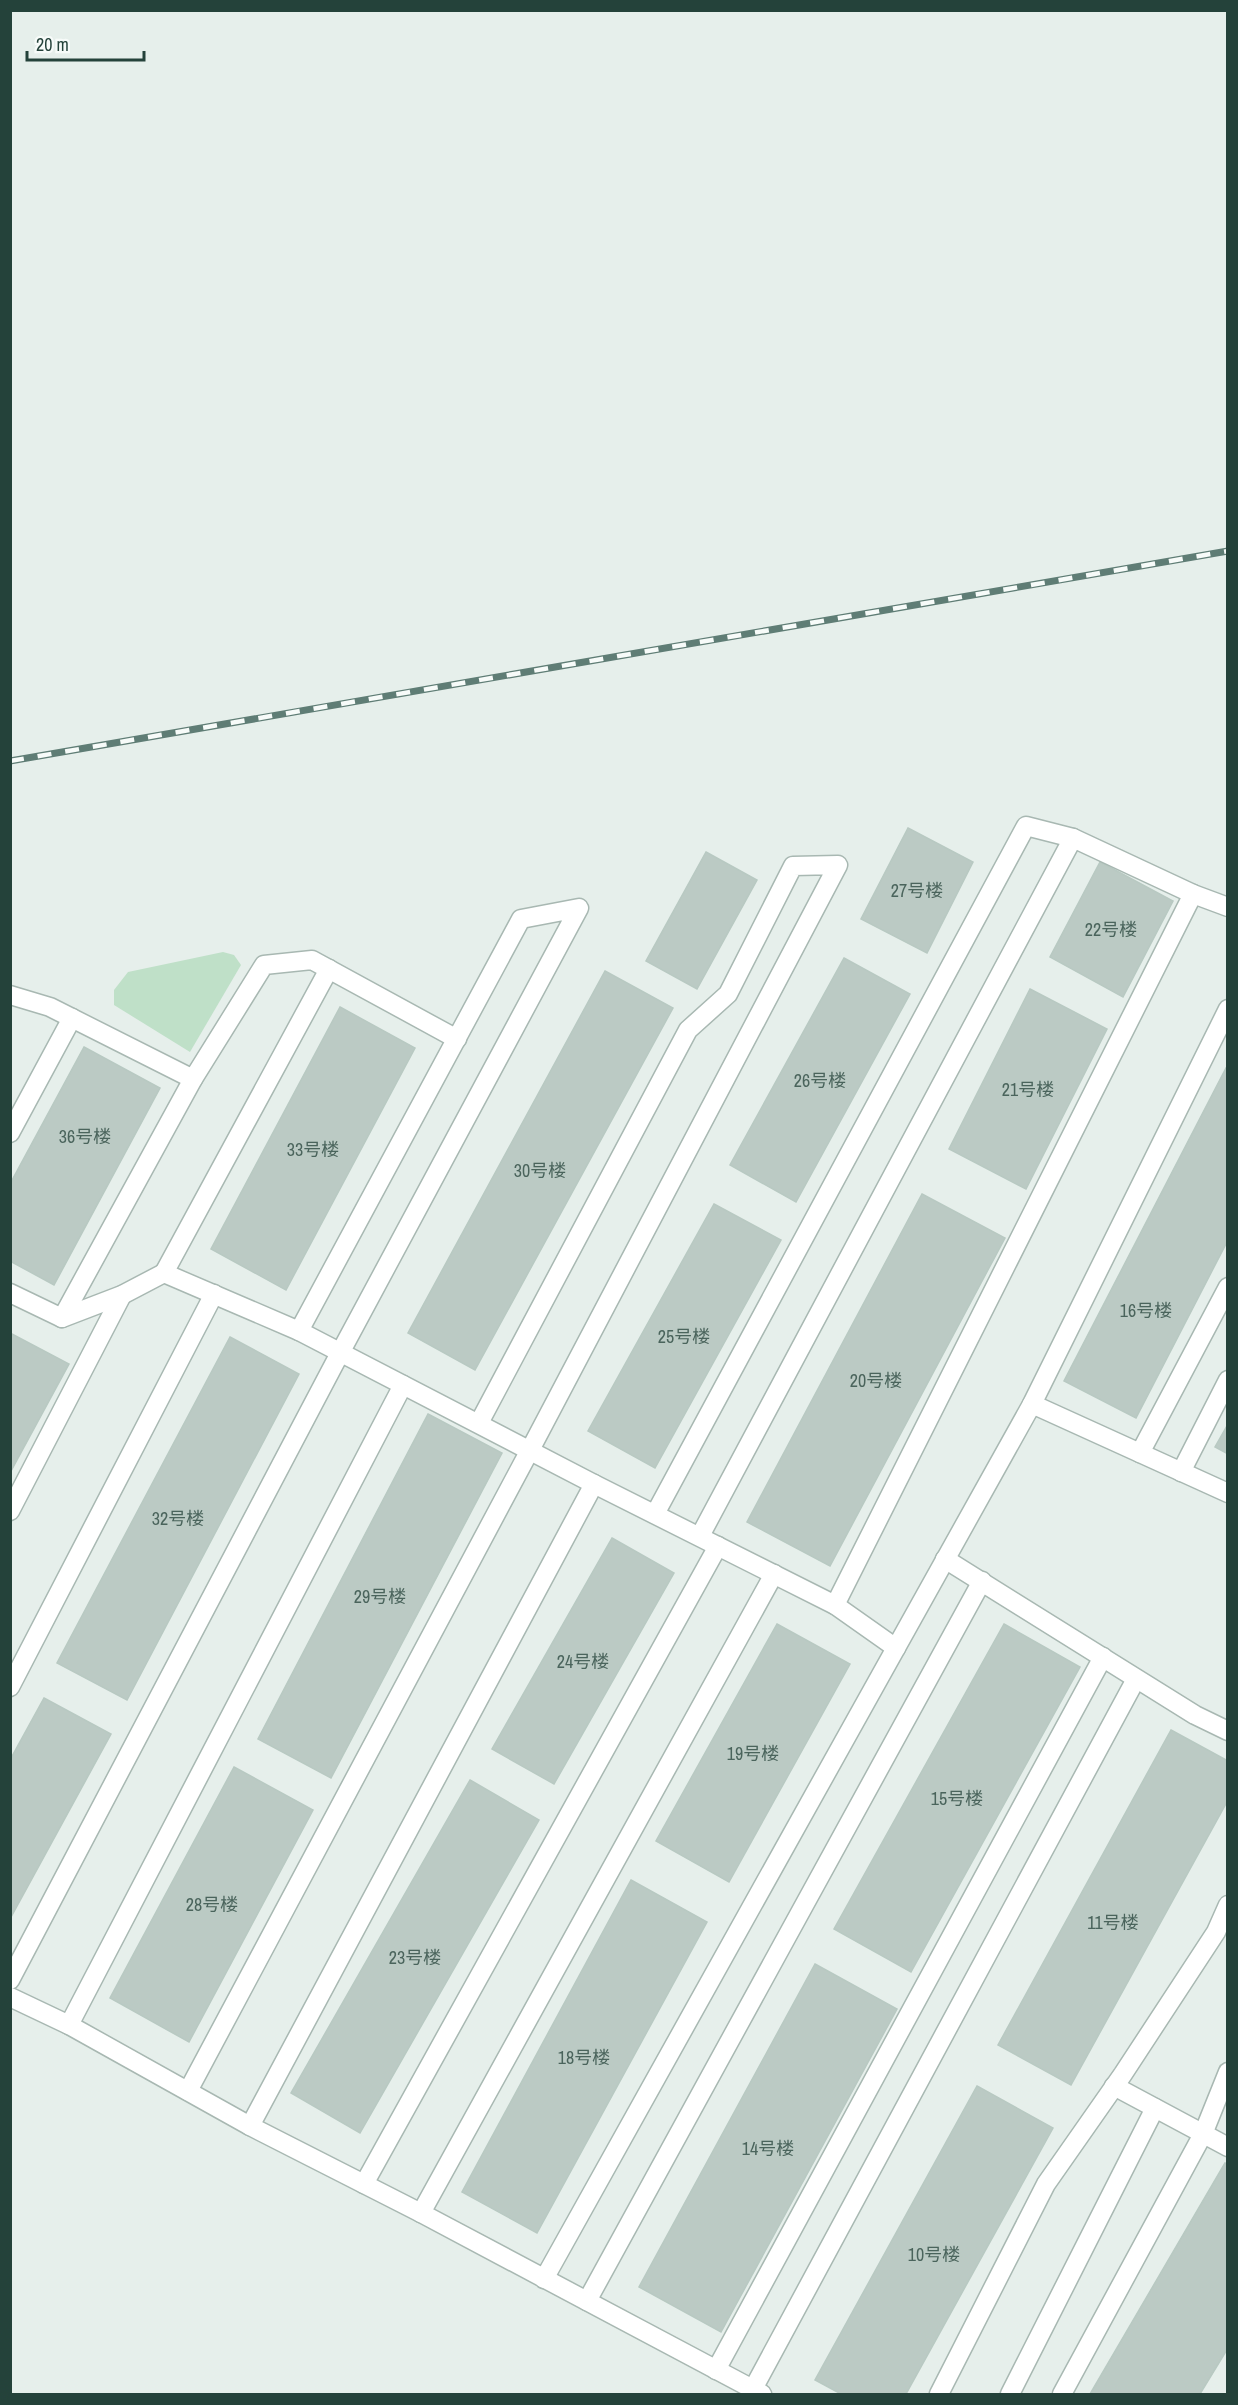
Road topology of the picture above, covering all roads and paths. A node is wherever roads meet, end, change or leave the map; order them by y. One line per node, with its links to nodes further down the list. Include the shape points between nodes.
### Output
1 (1073, 838): 2 (street); 29 (street, via 1026,826); 30 (street)
2 (1193, 894): 3 (street); 35 (street)
3 (1227, 907)
4 (329, 969): 8 (street); 9 (street, via 312,960 264,965); 11 (street)
5 (12, 998): 7 (street, via 50,1007)
6 (1227, 1009): 21 (street)
7 (72, 1018): 9 (street); 10 (street)
8 (457, 1039): 17 (street); 18 (street, via 521,919 579,908)
9 (193, 1079): 16 (street)
10 (10, 1132)
11 (164, 1273): 14 (street); 15 (street)
12 (1227, 1287): 24 (street)
13 (10, 1293): 16 (street)
14 (214, 1294): 17 (street); 39 (street)
15 (122, 1295): 16 (street); 28 (street)
16 (62, 1318)
17 (299, 1331): 18 (street)
18 (340, 1353): 20 (street); 42 (street)
19 (1227, 1380): 25 (street)
20 (403, 1385): 22 (street); 44 (street)
21 (1032, 1404): 24 (street); 32 (street)
22 (479, 1423): 23 (street); 23 (street, via 688,1030 728,994 793,866 838,865)
23 (530, 1450): 26 (street); 47 (street)
24 (1140, 1453): 25 (street)
25 (1181, 1472): 27 (street)
26 (594, 1484): 29 (street); 49 (street)
27 (1227, 1493)
28 (10, 1511)
29 (655, 1514): 30 (street)
30 (700, 1536): 31 (street)
31 (718, 1546): 33 (street); 52 (street)
32 (945, 1559): 34 (street); 36 (street)
33 (774, 1574): 35 (street); 53 (street)
34 (982, 1581): 37 (street); 55 (street)
35 (835, 1605): 36 (street)
36 (896, 1648): 54 (street)
37 (1103, 1657): 38 (street); 56 (street)
38 (1136, 1679): 40 (street); 57 (street)
39 (10, 1686)
40 (1227, 1731)
41 (1227, 1905): 46 (street, via 1216,1932)
42 (10, 1980)
43 (10, 1996): 44 (street)
44 (69, 2025): 47 (street)
45 (1227, 2072): 50 (street)
46 (1114, 2086): 48 (street); 58 (street, via 1046,2184)
47 (188, 2091): 49 (street)
48 (1155, 2108): 50 (street); 59 (street)
49 (250, 2126): 52 (street)
50 (1203, 2134): 51 (street); 60 (street)
51 (1227, 2147)
52 (364, 2184): 53 (street)
53 (421, 2213): 54 (street)
54 (544, 2279): 55 (street)
55 (587, 2301): 56 (street)
56 (716, 2370): 57 (street)
57 (757, 2392)
58 (939, 2394)
59 (1010, 2394)
60 (1062, 2394)

